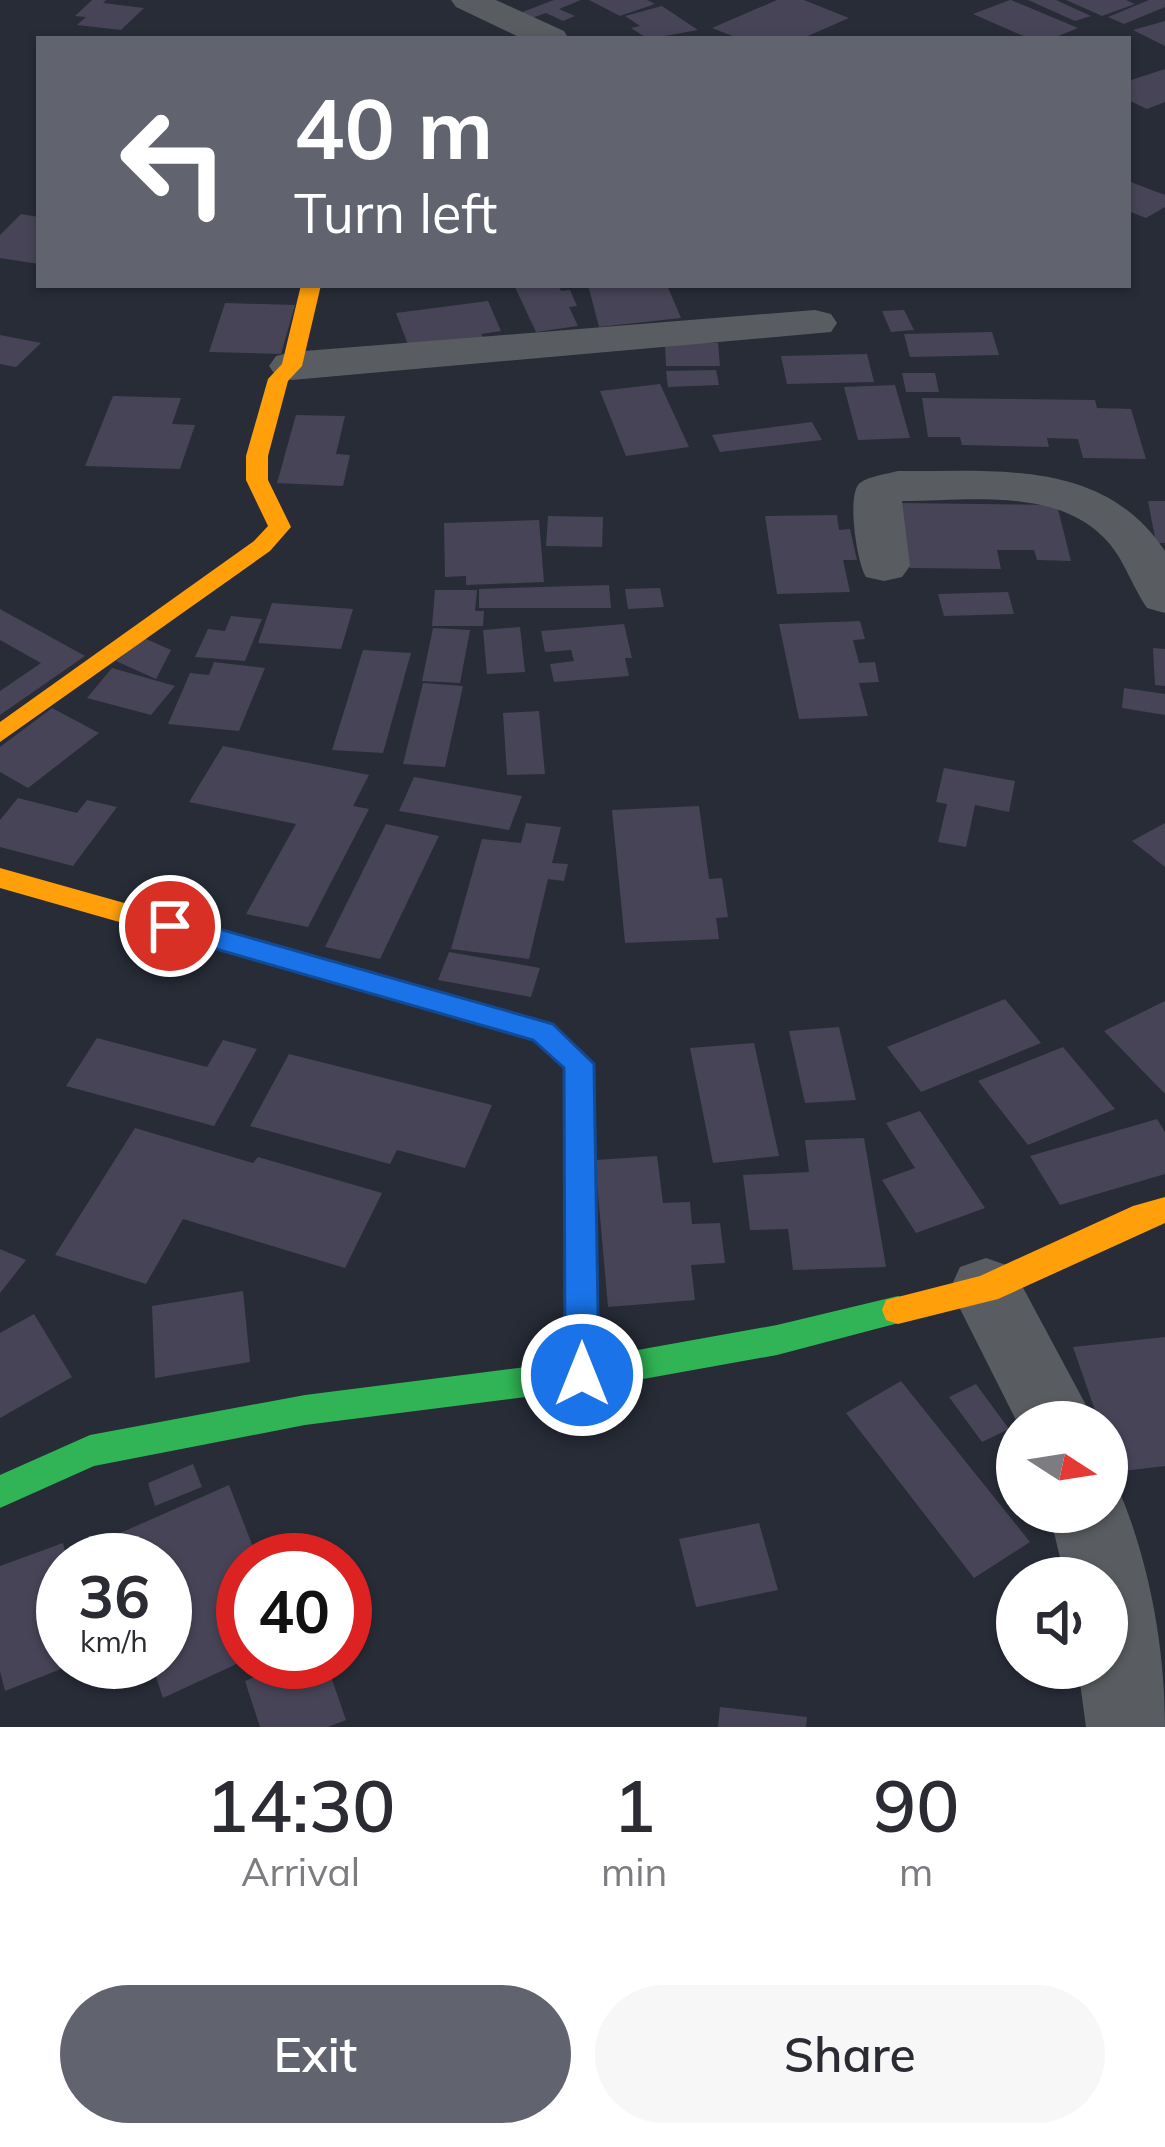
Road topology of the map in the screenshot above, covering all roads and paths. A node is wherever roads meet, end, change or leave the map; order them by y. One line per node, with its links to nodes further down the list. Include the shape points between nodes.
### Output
1 (468, 0): 2 (street)
2 (545, 36)
3 (309, 288): 5 (street)
4 (815, 323): 5 (street)
5 (292, 366): 8 (street, via 278,379 257,456 257,480 280,527)
6 (884, 566): 7 (street, via 877,493 898,486 1058,492 1086,500 1125,530)
7 (1165, 597)
8 (0, 734)
9 (0, 878): 12 (street, via 543,1032 579,1064)
10 (1165, 1210): 11 (street)
11 (986, 1289): 12 (street, via 777,1340); 13 (street)
12 (582, 1375): 14 (street, via 305,1410 90,1450)
13 (1046, 1401)
14 (0, 1492)
15 (1123, 1689): 16 (street)
16 (1129, 1727)

